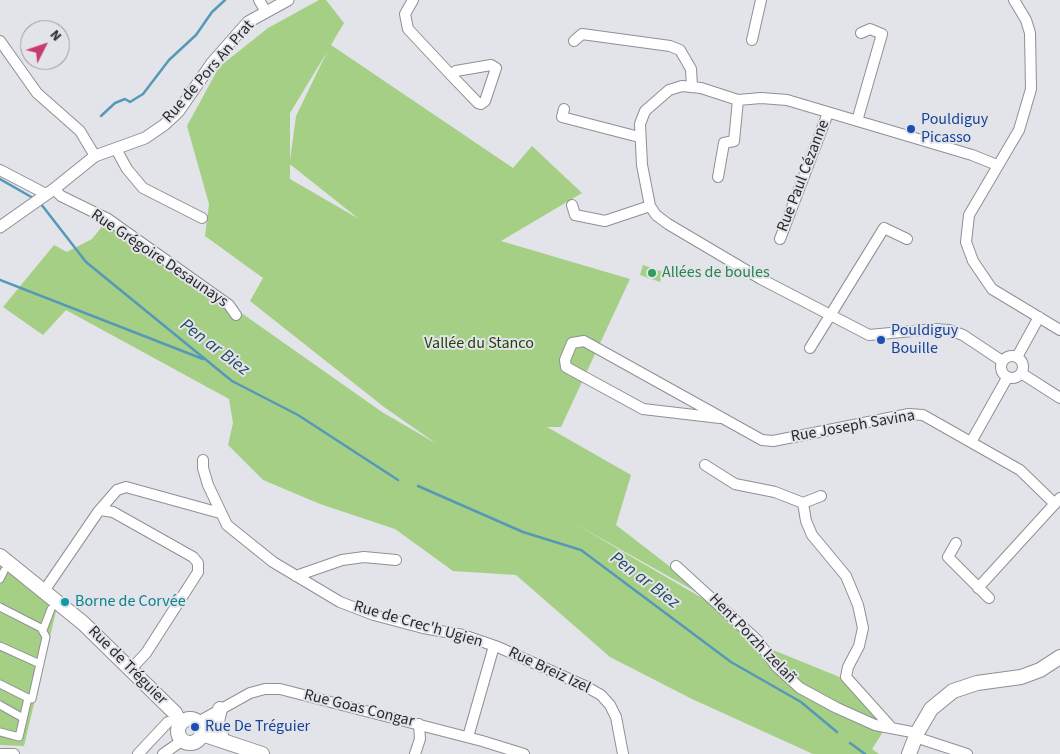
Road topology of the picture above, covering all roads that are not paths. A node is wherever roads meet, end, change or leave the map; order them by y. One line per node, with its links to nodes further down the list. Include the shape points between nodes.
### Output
1 (259, 0): 6 (street)
2 (288, 0): 6 (street, Rue de Pors An Prat)
3 (413, 0): 11 (street, via 404,14 405,24)
4 (761, 0): 9 (street)
5 (1014, 0): 20 (street, via 1030,33 1031,89 1019,130)
6 (266, 12): 18 (street, Rue de Pors An Prat, via 248,22 212,63 178,112 144,138)
7 (862, 33): 16 (street, via 870,29 882,34)
8 (0, 40): 19 (street, via 37,94 80,131)
9 (752, 40)
10 (574, 41): 12 (street, via 582,34 670,46 680,50 691,69)
11 (451, 75): 11 (street, via 481,104 496,68 491,65 456,71)
12 (692, 87): 13 (street); 17 (street, via 669,90 656,99 645,111)
13 (738, 100): 15 (street, via 786,100); 22 (street, via 734,141 724,143)
14 (564, 109): 17 (street, via 562,117)
15 (828, 113): 16 (street); 28 (street, Rue Paul Cézanne)
16 (857, 121): 20 (street)
17 (639, 137): 25 (street)
18 (116, 149): 19 (street, Rue de Pors An Prat); 26 (street, via 143,188)
19 (95, 156): 23 (street, Rue de Pors An Prat)
20 (997, 165): 32 (street, via 969,215 966,242 973,261 992,290)
21 (0, 170): 23 (street, Rue Grégoire Desaunays)
22 (718, 177)
23 (50, 192): 27 (street, Rue de Pors An Prat); 30 (street, Rue Grégoire Desaunays, via 108,219 229,305)
24 (572, 205): 25 (street, via 576,215 605,221)
25 (650, 206): 31 (street, via 668,224)
26 (202, 218)
27 (0, 227)
28 (780, 239)
29 (907, 239): 31 (street, via 884,228)
30 (236, 315)
31 (830, 315): 34 (street); 36 (street, via 869,335 935,328 949,330 963,335)
32 (1039, 318): 33 (street); 35 (street)
33 (1060, 330)
34 (810, 348)
35 (1017, 357): 36 (street, via 1009,356); 37 (street, via 1023,366)
36 (1002, 361): 38 (street, via 1000,369)
37 (1021, 373): 38 (street, via 1015,378); 39 (street)
38 (1007, 378): 41 (street)
39 (1060, 398)
40 (720, 418): 40 (street, Rue Joseph Savina, via 584,341 572,344 565,360 566,367 643,409); 41 (street, Rue Joseph Savina, via 762,440 773,442 917,414)
41 (971, 442): 45 (street, Rue Joseph Savina, via 1020,470)
42 (203, 460): 48 (street, Rue de Crec'h Ugien, via 204,472)
43 (705, 465): 46 (street, via 735,484 774,492)
44 (821, 496): 46 (street)
45 (1057, 501): 56 (street)
46 (803, 503): 74 (street, via 812,535 846,576 858,605 863,628 846,677)
47 (98, 512): 48 (street, via 117,490 126,487); 57 (street); 66 (street, via 113,512 194,557 198,564 198,572 146,653)
48 (220, 514): 54 (street, Rue de Crec'h Ugien, via 227,525)
49 (956, 543): 56 (street, via 948,557)
50 (0, 556): 57 (main road, Rue de Tréguier)
51 (396, 560): 54 (street, via 364,557 342,560)
52 (676, 566): 74 (street, Hent Porzh Izelañ, via 757,640 776,666 800,688 875,725)
53 (4, 571): 55 (street)
54 (296, 576): 63 (street, Rue de Crec'h Ugien, via 340,602 374,615 463,635)
55 (0, 579)
56 (978, 588): 58 (street)
57 (44, 591): 66 (main road, Rue de Tréguier)
58 (988, 598)
59 (0, 608): 61 (street)
60 (51, 609): 61 (street)
61 (43, 630): 65 (street, via 46,636)
62 (0, 646): 65 (street)
63 (494, 646): 78 (street); 88 (street, Rue Breiz Izel, via 601,696 616,717)
64 (1060, 657): 77 (main road, via 1021,677 977,683 953,691 931,710)
65 (40, 664): 68 (street, via 32,699)
66 (131, 669): 72 (main road, Rue de Tréguier, via 175,713)
67 (0, 684): 68 (street)
68 (28, 698): 71 (street)
69 (0, 706): 71 (street)
70 (220, 710): 73 (street, Rue Goas Congar, via 250,693 280,689); 75 (street, Rue Goas Congar); 79 (main road, via 218,721)
71 (23, 718): 76 (street, via 19,737)
72 (174, 723): 75 (main road, via 189,719); 80 (main road); 83 (street)
73 (419, 724): 78 (street, Rue Goas Congar); 86 (street, via 420,739)
74 (890, 726): 77 (street, Hent Porzh Izelañ)
75 (200, 728): 79 (main road); 80 (main road, via 198,740 192,743)
76 (0, 732)
77 (916, 735): 89 (main road); 90 (street, Hent Porzh Izelañ)
78 (468, 737): 87 (street, Rue Goas Congar)
79 (222, 739): 85 (main road)
80 (183, 740): 84 (street)
81 (0, 754): 82 (street)
82 (14, 754)
83 (138, 754)
84 (163, 754)
85 (262, 754)
86 (415, 754)
87 (524, 754)
88 (623, 754)
89 (909, 754)
90 (967, 754)

